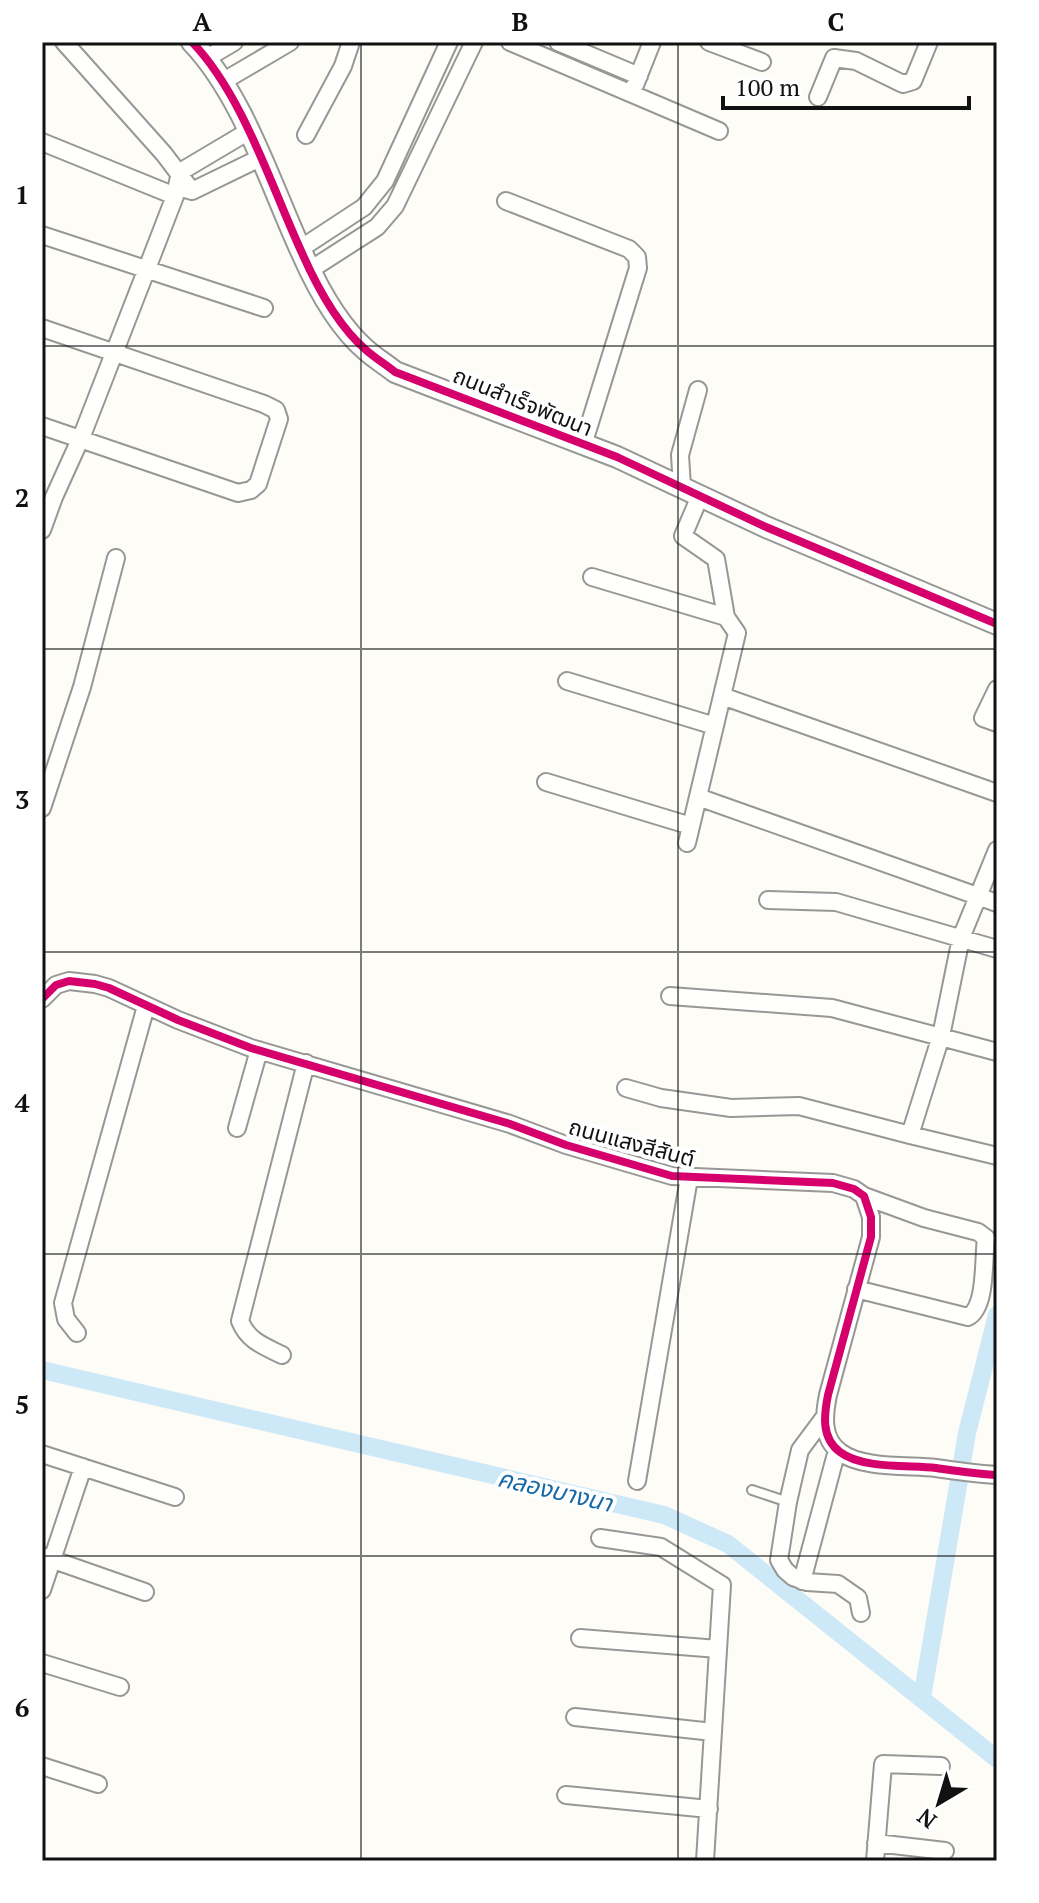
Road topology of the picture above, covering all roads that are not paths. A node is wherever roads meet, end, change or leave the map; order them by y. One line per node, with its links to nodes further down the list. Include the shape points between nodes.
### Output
1 (64, 42): 26 (street)
2 (192, 42): 13 (street, ถนนสำเร็จพัฒนา)
3 (234, 42): 13 (street)
4 (290, 42): 16 (street)
5 (351, 42): 23 (street)
6 (449, 42): 19 (street)
7 (474, 42): 20 (street)
8 (510, 42): 17 (street)
9 (558, 42): 15 (street)
10 (652, 42): 15 (street)
11 (709, 42): 14 (street)
12 (929, 42): 18 (street, via 913,81 903,84 856,61 834,58)
13 (207, 58): 16 (street, ถนนสำเร็จพัฒนา)
14 (762, 62)
15 (639, 76): 17 (street)
16 (222, 82): 21 (street, ถนนสำเร็จพัฒนา)
17 (631, 94): 22 (street)
18 (818, 97)
19 (413, 120): 20 (street); 29 (street, via 385,181 364,207)
20 (433, 128): 31 (street, via 395,206 377,227)
21 (249, 131): 25 (street, ถนนสำเร็จพัฒนา); 26 (street)
22 (719, 131)
23 (306, 135)
24 (42, 142): 26 (street)
25 (260, 158): 26 (street); 29 (street, ถนนสำเร็จพัฒนา)
26 (181, 186): 30 (street)
27 (506, 201): 38 (street, via 629,249 637,257)
28 (42, 235): 30 (street)
29 (300, 249): 31 (street, ถนนสำเร็จพัฒนา)
30 (147, 270): 32 (street); 34 (street)
31 (310, 270): 38 (street, ถนนสำเร็จพัฒนา, via 336,315 364,348 395,372)
32 (264, 308)
33 (42, 328): 34 (street)
34 (115, 352): 37 (street); 37 (street, via 276,410 279,419 258,484 238,493)
35 (698, 390): 39 (street, via 680,455)
36 (42, 426): 37 (street)
37 (80, 440): 40 (street)
38 (583, 445): 39 (street, ถนนสำเร็จพัฒนา)
39 (691, 492): 43 (street, via 683,536 716,559); 44 (street, ถนนสำเร็จพัฒนา)
40 (42, 530)
41 (116, 558): 53 (street, via 82,687)
42 (592, 577): 43 (street)
43 (726, 617): 47 (street, via 737,633)
44 (997, 624)
45 (567, 681): 49 (street)
46 (997, 689): 48 (street, via 983,718)
47 (722, 696): 49 (street); 51 (street)
48 (997, 723)
49 (715, 726): 52 (street)
50 (546, 782): 54 (street)
51 (997, 793)
52 (698, 797): 54 (street); 57 (street)
53 (42, 808)
54 (691, 826): 55 (street)
55 (687, 843)
56 (997, 850): 57 (street)
57 (978, 896): 59 (street); 60 (street)
58 (768, 900): 60 (street, via 836,902)
59 (997, 903)
60 (961, 938): 61 (street); 65 (street)
61 (997, 949)
62 (670, 996): 65 (street, via 832,1008)
63 (42, 999): 64 (street, ถนนแสงสีสันต์, via 69,981 109,988)
64 (146, 1006): 66 (street, ถนนแสงสีสันต์); 76 (street, via 63,1303 66,1319)
65 (941, 1036): 67 (street); 71 (street)
66 (259, 1050): 68 (street, ถนนแสงสีสันต์); 70 (street)
67 (997, 1052)
68 (306, 1063): 73 (street, ถนนแสงสีสันต์, via 597,1155); 77 (street, via 240,1321 252,1340)
69 (626, 1088): 71 (street, via 731,1108 799,1106)
70 (237, 1128)
71 (910, 1135): 72 (street)
72 (997, 1156)
73 (689, 1178): 74 (street, ถนนแสงสีสันต์, via 824,1182); 83 (street)
74 (864, 1196): 75 (street, via 871,1237); 75 (street, ถนนแสงสีสันต์, via 986,1238 981,1301 968,1317)
75 (856, 1289): 78 (street)
76 (77, 1333)
77 (282, 1355)
78 (823, 1419): 79 (street); 86 (street, via 800,1450)
79 (837, 1450): 82 (street, via 879,1464); 89 (street)
80 (42, 1454): 81 (street)
81 (83, 1467): 85 (street); 88 (street)
82 (997, 1475)
83 (637, 1481)
84 (752, 1490): 86 (lane)
85 (175, 1497)
86 (788, 1502): 89 (street, via 779,1560)
87 (600, 1538): 94 (street, via 661,1547 722,1585)
88 (47, 1558): 90 (street); 91 (street)
89 (802, 1581): 92 (street, via 838,1584 858,1598)
90 (42, 1590)
91 (145, 1592)
92 (861, 1613)
93 (580, 1638): 94 (street)
94 (718, 1649): 98 (street)
95 (42, 1663): 96 (street)
96 (120, 1687)
97 (575, 1717): 98 (street)
98 (713, 1732): 103 (street)
99 (42, 1766): 101 (street)
100 (941, 1766): 104 (street, via 883,1764)
101 (98, 1784)
102 (566, 1795): 103 (street)
103 (709, 1809): 106 (street)
104 (876, 1843): 105 (street); 107 (street)
105 (945, 1851)
106 (705, 1861)
107 (875, 1861)

